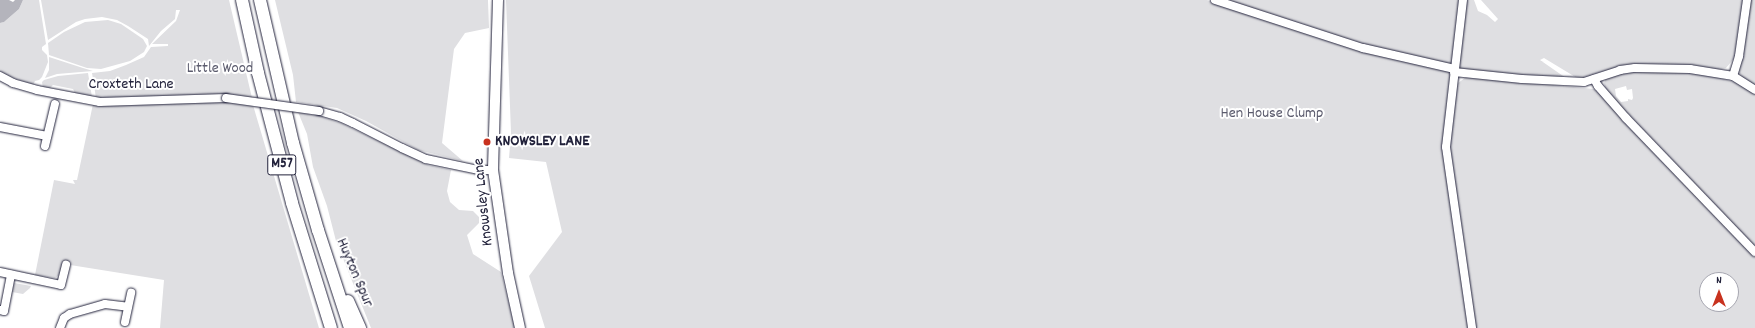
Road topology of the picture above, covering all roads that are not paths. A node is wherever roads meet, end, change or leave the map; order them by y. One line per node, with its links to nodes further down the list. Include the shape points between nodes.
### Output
1 (242, 0): 27 (highway, M57, via 258,73 292,202)
2 (260, 0): 17 (highway, M57, via 293,143)
3 (498, 0): 16 (main road, Knowsley Lane)
4 (1215, 0): 7 (street, via 1363,48)
5 (1462, 0): 7 (street)
6 (1747, 0): 9 (street, via 1739,56)
7 (1454, 71): 10 (street, via 1565,82); 31 (street, via 1446,147)
8 (0, 76): 16 (street, Croxteth Lane, bridge, via 37,90 93,101 226,98 319,111 340,117 426,159 478,170)
9 (1733, 76): 10 (street, via 1690,68 1635,68 1620,70); 11 (street)
10 (1594, 80): 18 (street, via 1626,118)
11 (1755, 90)
12 (55, 104): 14 (street)
13 (0, 127): 14 (street)
14 (47, 136): 15 (street)
15 (45, 146)
16 (493, 170): 30 (main road, Knowsley Lane, via 508,273)
17 (318, 230): 28 (highway, M57); 29 (highway, Huyton Spur / M57)
18 (1755, 252)
19 (66, 265): 21 (street, via 61,285)
20 (0, 272): 21 (street)
21 (11, 275): 24 (street, via 4,311)
22 (131, 293): 23 (street)
23 (128, 307): 25 (street); 26 (street, via 105,304 70,314)
24 (0, 310)
25 (125, 322)
26 (60, 325)
27 (331, 328)
28 (350, 328)
29 (360, 328)
30 (520, 328)
31 (1472, 328)

